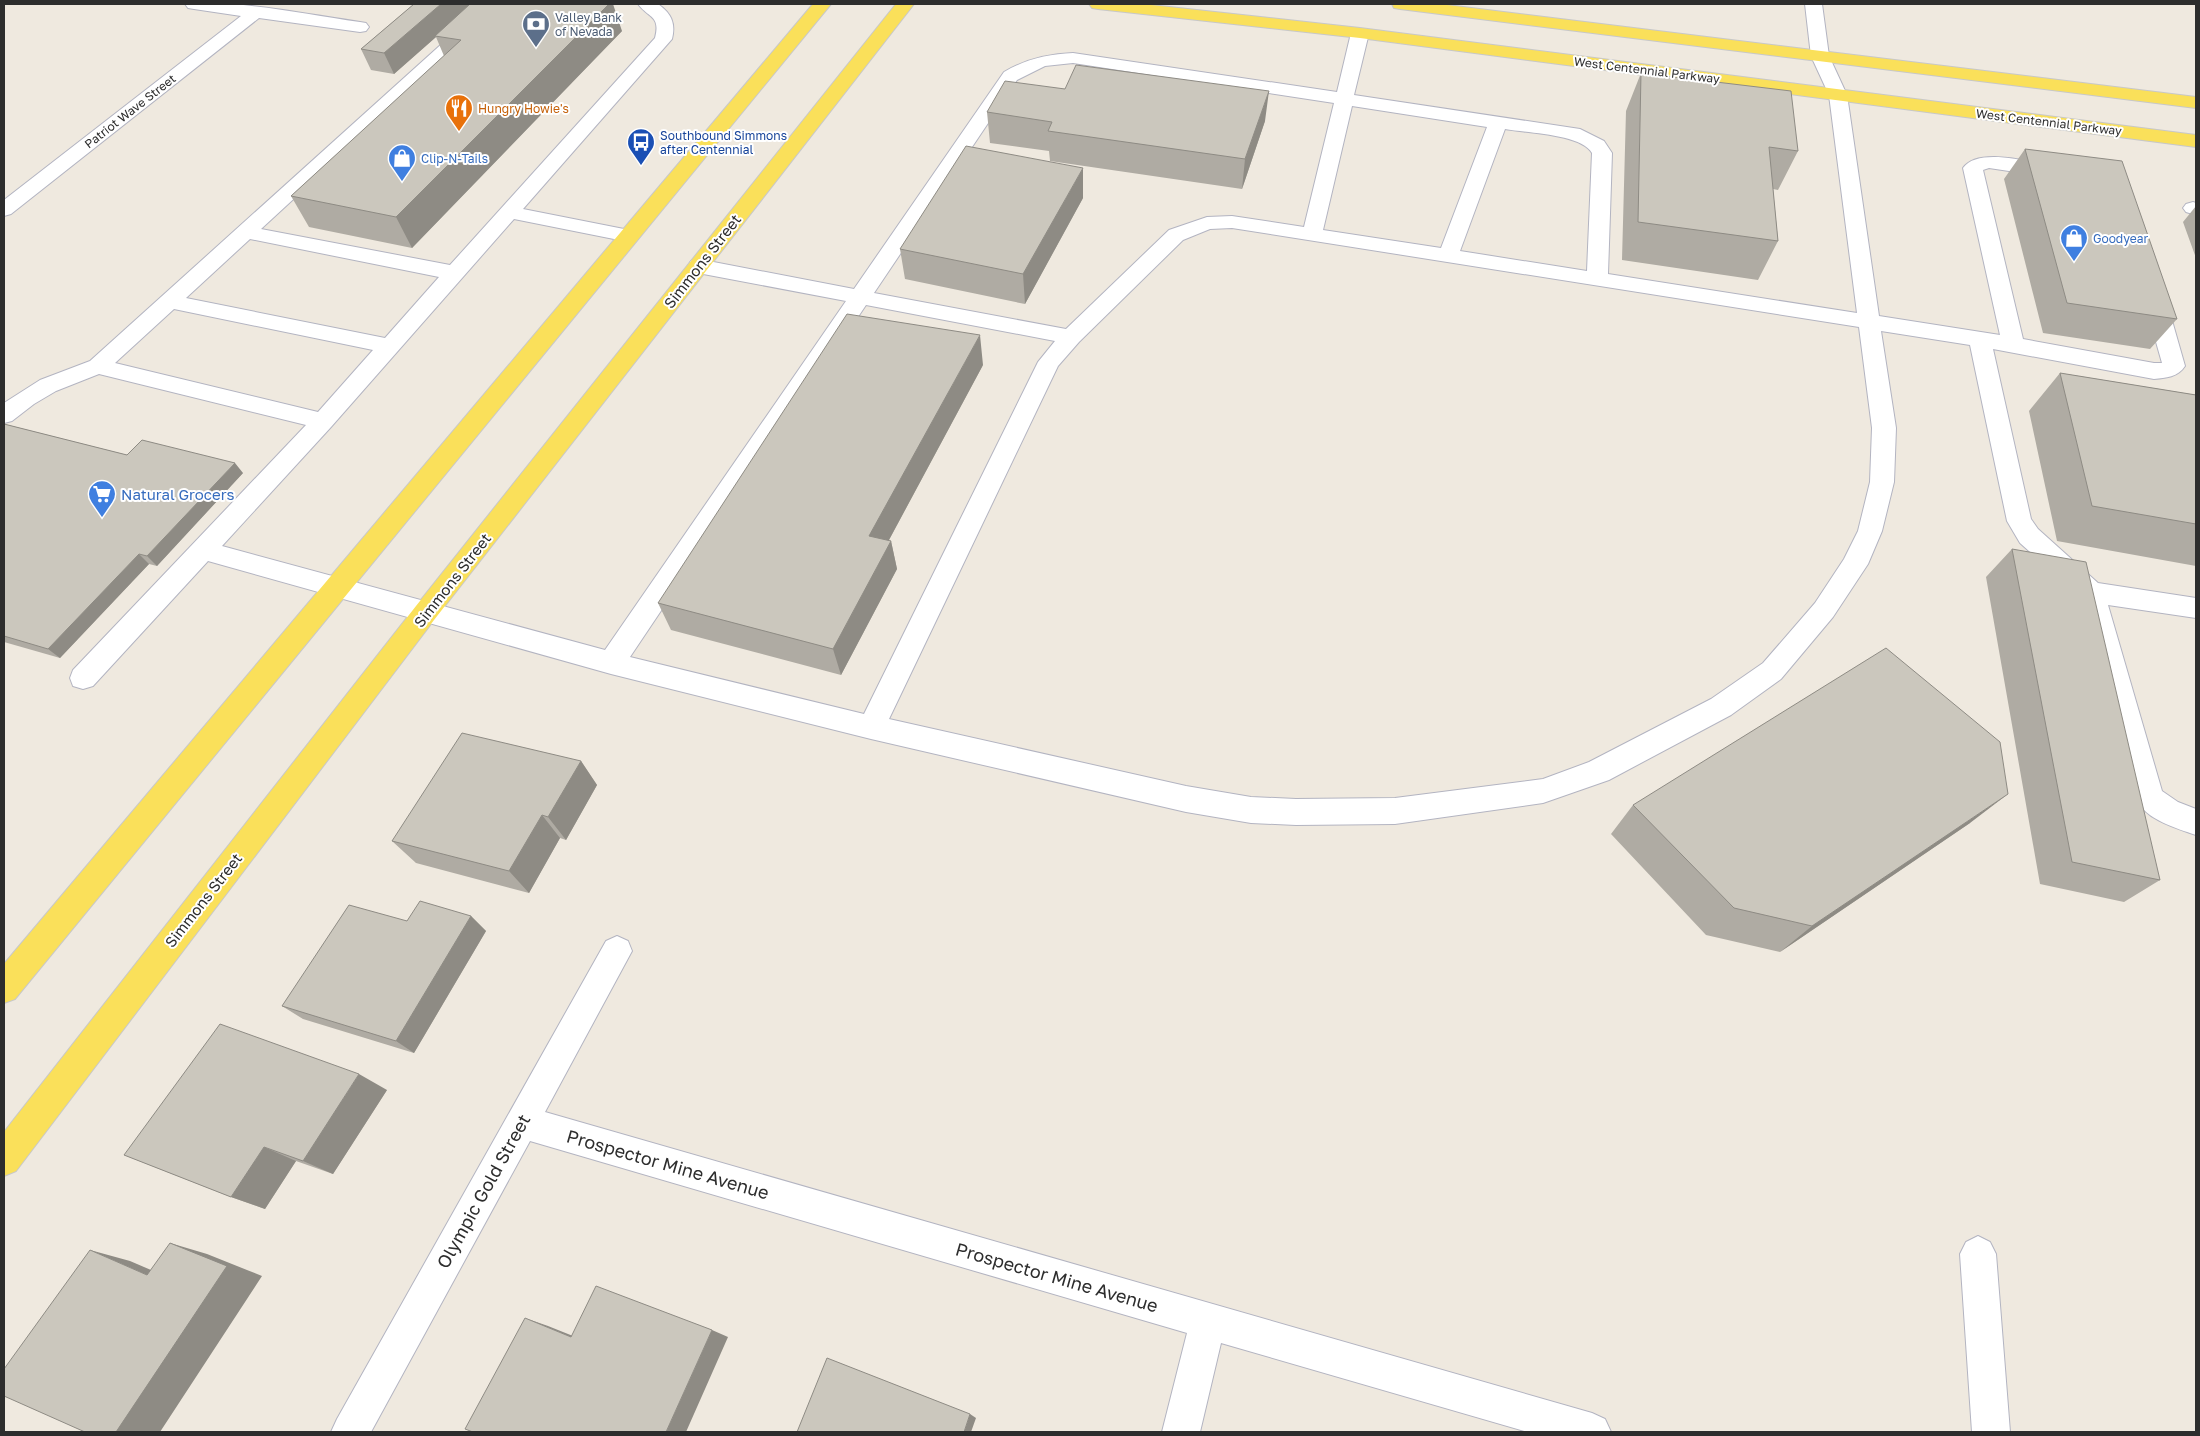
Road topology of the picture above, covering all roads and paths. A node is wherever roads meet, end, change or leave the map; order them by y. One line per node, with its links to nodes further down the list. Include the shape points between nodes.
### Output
1 (194, 4): 9 (street)
2 (496, 4): 21 (street)
3 (647, 4): 20 (street, via 663,16 667,28 663,39)
4 (822, 4): 23 (main road)
5 (905, 4): 25 (main road, Simmons Street)
6 (1098, 4): 11 (main road, West Centennial Parkway)
7 (1400, 4): 12 (main road)
8 (1814, 4): 12 (street)
9 (256, 12): 10 (street); 19 (street, Patriot Wave Street)
10 (360, 26)
11 (1360, 33): 13 (main road, West Centennial Parkway); 14 (street)
12 (1820, 56): 13 (street); 15 (main road)
13 (1838, 95): 17 (main road, West Centennial Parkway); 31 (street)
14 (1345, 100): 16 (street); 22 (street); 29 (street, via 1073,58 1048,59 1028,65 1010,76)
15 (2196, 103)
16 (1498, 123): 24 (street); 28 (street, via 1580,135 1597,145 1602,153)
17 (2196, 141)
18 (2068, 174): 34 (street, via 1989,162 1973,168)
19 (4, 210)
20 (509, 212): 23 (street); 26 (street)
21 (246, 232): 26 (street); 30 (street)
22 (1312, 234): 24 (street); 32 (street, via 1232,222 1207,223 1176,236)
23 (629, 236): 40 (main road)
24 (1448, 256): 28 (street)
25 (698, 266): 29 (street); 43 (main road, Simmons Street)
26 (454, 274): 35 (street)
27 (2148, 274): 34 (street, via 2174,366 2168,370 2154,371)
28 (1596, 280): 31 (street)
29 (859, 296): 32 (street); 44 (street)
30 (169, 301): 35 (street); 36 (street)
31 (1868, 321): 33 (street); 46 (street, via 1884,428 1882,482 1870,531 1855,564 1824,610 1772,671 1721,707 1599,771 1543,791 1395,811 1252,810 1186,799)
32 (1071, 337): 46 (street, via 1049,362)
33 (1980, 339): 34 (street); 41 (street, via 2019,521 2029,536)
34 (2013, 344)
35 (390, 346): 38 (street)
36 (98, 366): 37 (street, via 59,379 23,398); 38 (street)
37 (4, 415)
38 (323, 421): 39 (street)
39 (202, 550): 40 (street); 45 (street)
40 (338, 586): 43 (street); 49 (main road)
41 (2091, 592): 42 (street); 47 (street, via 2150,799)
42 (2196, 608)
43 (425, 613): 44 (street); 51 (main road, Simmons Street)
44 (611, 663): 46 (street)
45 (83, 678)
46 (871, 727)
47 (2196, 822)
48 (617, 950): 50 (street, Olympic Gold Street)
49 (7, 986)
50 (521, 1122): 53 (street, Prospector Mine Avenue); 54 (street, Olympic Gold Street)
51 (4, 1159)
52 (1978, 1254): 57 (street)
53 (1208, 1321): 55 (street); 56 (street, Prospector Mine Avenue)
54 (350, 1432)
55 (1181, 1432)
56 (1592, 1432)
57 (1991, 1432)

